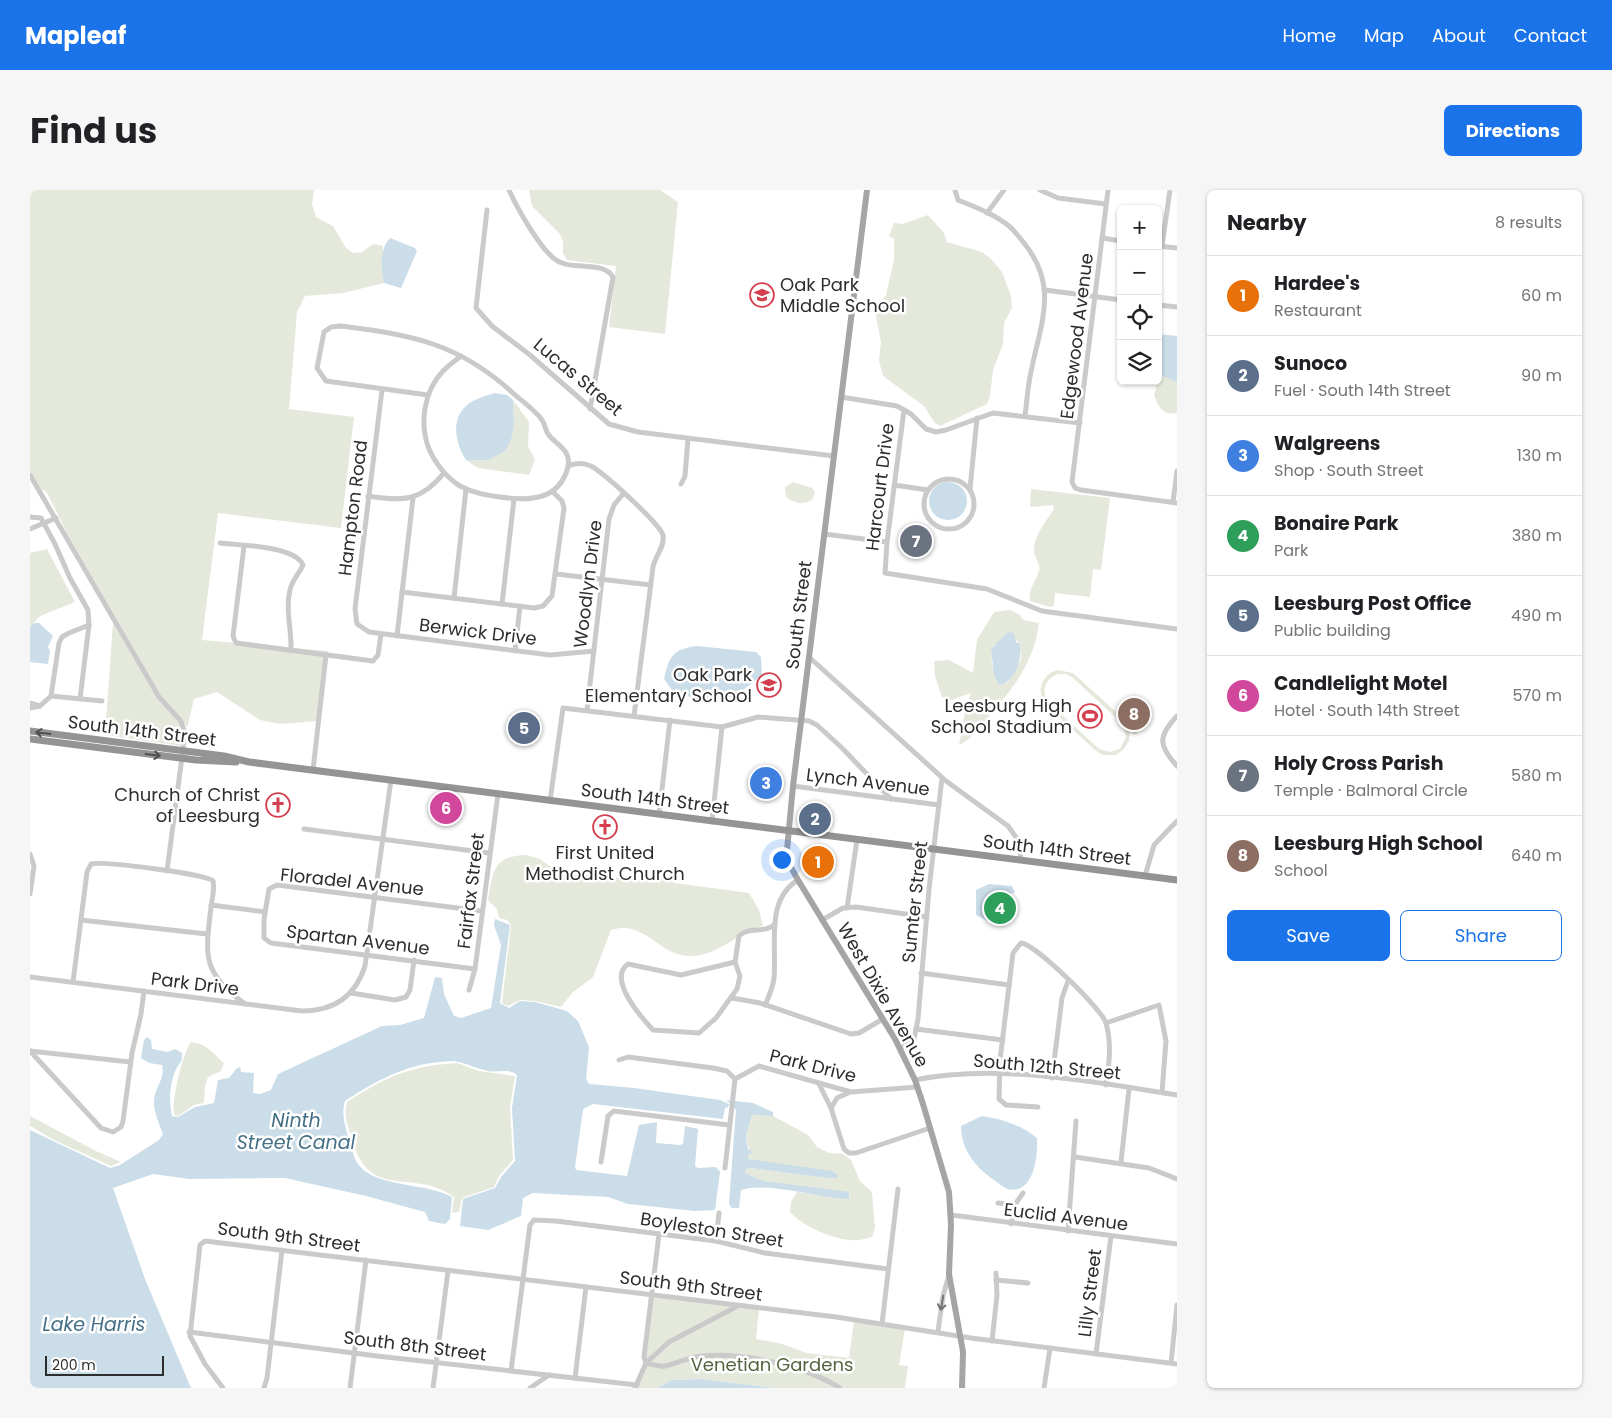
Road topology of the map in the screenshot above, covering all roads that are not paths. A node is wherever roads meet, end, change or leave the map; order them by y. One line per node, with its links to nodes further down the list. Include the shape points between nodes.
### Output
1 (509, 190): 25 (street, via 520,213 554,258 568,265 606,270 613,277)
2 (867, 190): 24 (main road, South Street)
3 (954, 190): 10 (street, via 956,197)
4 (1004, 190): 10 (street)
5 (1040, 190): 8 (street, via 1058,198)
6 (1108, 190): 8 (street, Edgewood Avenue)
7 (1170, 190): 11 (street)
8 (1106, 204): 12 (street, Edgewood Avenue)
9 (487, 210): 25 (street, Lucas Street, via 476,308 492,326)
10 (987, 213): 16 (street, via 1011,227 1028,248 1038,264)
11 (1162, 235)
12 (1102, 238): 13 (street); 17 (street, Edgewood Avenue)
13 (1117, 240)
14 (1162, 246): 15 (street)
15 (1177, 248)
16 (1045, 290): 17 (street); 27 (street, via 1042,329)
17 (1096, 296): 18 (street); 29 (street, Edgewood Avenue)
18 (1117, 299)
19 (1162, 305): 20 (street)
20 (1177, 307)
21 (461, 356): 22 (street, via 399,333 341,326 325,330 320,341 317,368 323,379); 23 (street, via 441,374); 32 (street, via 483,368 543,421 549,435 564,449)
22 (382, 390): 23 (street); 43 (street, Hampton Road)
23 (428, 395): 34 (street, via 425,437 432,456)
24 (841, 397): 26 (street, via 891,404); 31 (main road, South Street)
25 (590, 409): 30 (street, Lucas Street, via 621,430)
26 (904, 410): 28 (street, via 926,429 936,432); 37 (street, Harcourt Drive)
27 (1025, 416): 28 (street, via 993,413); 29 (street)
28 (977, 418): 39 (street)
29 (1080, 423): 46 (street, Edgewood Avenue, via 1073,486 1081,490)
30 (688, 439): 31 (street, Lucas Street); 36 (street, via 685,476)
31 (834, 456): 53 (main road, South Street)
32 (568, 466): 41 (street); 42 (street, via 590,466)
33 (1177, 471): 46 (street)
34 (444, 473): 38 (street); 44 (street, via 432,486)
35 (30, 475): 47 (street)
36 (681, 484)
37 (894, 485): 40 (street); 54 (street, Harcourt Drive)
38 (466, 489): 45 (street); 61 (street)
39 (970, 489): 40 (street, via 959,481 948,479 938,481); 40 (street, via 974,502 972,515 962,525 952,528 939,526 927,517 924,504)
40 (928, 490)
41 (553, 492): 45 (street, via 538,498); 57 (street, via 564,508)
42 (623, 494): 58 (street, Woodlyn Drive, via 609,519); 59 (street, via 652,520 663,535)
43 (368, 496): 44 (street, via 392,500); 65 (street, Hampton Road, via 355,614)
44 (413, 498): 60 (street)
45 (514, 499): 62 (street)
46 (1175, 502)
47 (52, 511): 49 (street); 50 (street)
48 (30, 517): 49 (street)
49 (41, 518): 51 (street)
50 (56, 518): 51 (street); 88 (street, via 159,697 181,721 185,730)
51 (44, 524): 52 (street); 64 (street, via 88,610)
52 (30, 529)
53 (824, 534): 54 (street); 73 (main road, South Street)
54 (886, 542): 66 (street, Harcourt Drive, via 884,569 888,576 987,589 1042,612)
55 (220, 543): 56 (street)
56 (244, 546): 69 (street, via 235,641 241,645); 69 (street, via 288,552 303,565 293,581 289,598)
57 (556, 574): 58 (street); 63 (street, via 552,596 547,603 538,608)
58 (602, 579): 59 (street); 71 (street, Woodlyn Drive)
59 (650, 585): 81 (street)
60 (402, 592): 61 (street); 68 (street)
61 (454, 598): 62 (street)
62 (502, 604): 63 (street)
63 (520, 606): 70 (street)
64 (89, 625): 74 (street, via 62,638); 75 (street)
65 (360, 628): 67 (street, Berwick Drive)
66 (1177, 629)
67 (381, 634): 68 (street, Berwick Drive); 72 (street, via 374,661)
68 (397, 636): 70 (street, Berwick Drive)
69 (291, 651): 72 (street)
70 (515, 651): 71 (street, Berwick Drive, via 550,655)
71 (594, 651): 80 (street, Woodlyn Drive)
72 (326, 655): 90 (street)
73 (809, 657): 84 (main road, South Street); 91 (street, Lynch Avenue)
74 (51, 696): 75 (street); 78 (street)
75 (80, 699): 76 (street)
76 (102, 702)
77 (30, 703): 78 (street)
78 (40, 706): 79 (street)
79 (30, 708)
80 (587, 710): 81 (street); 96 (street, via 563,708)
81 (634, 716): 83 (street)
82 (1177, 716): 89 (street, via 1164,730 1162,738 1167,754)
83 (670, 720): 85 (street); 98 (street)
84 (802, 721): 85 (street, via 758,717); 93 (main road, South Street); 95 (street, via 817,725)
85 (722, 727): 100 (street)
86 (30, 731): 88 (highway, South 14th Street, one-way to 86)
87 (30, 739): 88 (highway, South 14th Street, one-way to 88)
88 (182, 755): 90 (highway, South 14th Street); 109 (street)
89 (1177, 766)
90 (313, 770): 92 (highway, South 14th Street)
91 (942, 778): 97 (street, Sumter Street); 108 (street, Lynch Avenue, via 1011,829 1020,846)
92 (391, 780): 94 (highway, South 14th Street); 103 (street)
93 (794, 786): 95 (street, Lynch Avenue); 102 (main road, South Street)
94 (498, 794): 96 (highway, South 14th Street); 106 (street, Fairfax Street)
95 (891, 798): 97 (street, Lynch Avenue)
96 (550, 801): 98 (highway, South 14th Street)
97 (939, 805): 105 (street, Sumter Street)
98 (658, 815): 100 (highway, South 14th Street)
99 (1177, 821): 110 (street, via 1154,845)
100 (712, 822): 102 (highway, South 14th Street)
101 (304, 830): 103 (street)
102 (788, 831): 104 (highway, South 14th Street); 111 (main road, West Dixie Avenue, via 787,856)
103 (382, 839): 106 (street); 114 (street)
104 (857, 840): 105 (highway, South 14th Street); 116 (street)
105 (935, 850): 108 (highway, South 14th Street); 119 (street, Sumter Street)
106 (489, 853): 117 (street, Fairfax Street)
107 (30, 854): 113 (street, via 34,866)
108 (1020, 860): 110 (highway, South 14th Street)
109 (167, 871): 115 (street, via 212,878); 120 (street, via 91,864 87,872)
110 (1145, 876): 112 (highway, South 14th Street)
111 (798, 880): 121 (main road, West Dixie Avenue); 122 (street, via 783,892)
112 (1177, 880)
113 (30, 894)
114 (375, 897): 117 (street, Floradel Avenue); 118 (street, Floradel Avenue, via 277,885 269,890); 124 (street)
115 (211, 905): 118 (street); 123 (street)
116 (847, 908): 119 (street); 121 (street)
117 (481, 910): 127 (street, Fairfax Street)
118 (265, 912): 124 (street, Spartan Avenue, via 263,933 268,942)
119 (927, 917): 128 (street, Sumter Street)
120 (81, 920): 123 (street); 131 (street)
121 (822, 920): 139 (main road, West Dixie Avenue)
122 (775, 924): 126 (street, via 740,934); 138 (street, via 774,979)
123 (207, 934): 137 (street, via 207,954 216,978)
124 (368, 954): 125 (street, Spartan Avenue); 135 (street, via 363,974)
125 (414, 960): 127 (street, Spartan Avenue); 135 (street, via 406,997 395,1000)
126 (735, 962): 136 (street, via 740,980); 136 (street, via 681,975 628,964 620,981 628,997 655,1031 699,1033 708,1028)
127 (475, 969): 133 (street, Fairfax Street)
128 (922, 973): 132 (street); 141 (street, Sumter Street)
129 (30, 977): 131 (street, Park Drive)
130 (1068, 981): 132 (street, via 1027,944 1019,944 1013,954); 140 (street, via 1094,1003); 148 (street, via 1062,998)
131 (73, 982): 134 (street, Park Drive)
132 (1009, 984): 142 (street)
133 (470, 990)
134 (144, 991): 137 (street, Park Drive); 146 (street)
135 (351, 993): 137 (street, Park Drive, via 337,1005 317,1010)
136 (732, 998): 138 (street)
137 (246, 1004)
138 (765, 1005): 139 (street, via 851,1034)
139 (883, 1019): 143 (main road, West Dixie Avenue)
140 (1106, 1023): 152 (street, via 1109,1057); 156 (street, via 1158,1005 1166,1040)
141 (916, 1029): 142 (street); 143 (street, via 912,1041)
142 (1003, 1040): 147 (street)
143 (900, 1049): 150 (main road, West Dixie Avenue)
144 (30, 1051): 146 (street); 146 (street, via 108,1132 114,1132 122,1125)
145 (619, 1060): 149 (street, via 628,1057 713,1068 727,1071)
146 (130, 1062)
147 (1000, 1073): 148 (street, South 12th Street); 150 (street, South 12th Street, via 954,1073); 158 (street, via 1000,1102)
148 (1052, 1078): 152 (street, South 12th Street)
149 (735, 1079): 151 (street, Park Drive, via 763,1066); 161 (street)
150 (914, 1080): 153 (main road, West Dixie Avenue)
151 (819, 1084): 155 (street, Park Drive); 159 (street)
152 (1106, 1085): 154 (street, South 12th Street)
153 (918, 1088): 155 (street, Park Drive); 162 (main road, West Dixie Avenue)
154 (1129, 1089): 156 (street, South 12th Street); 165 (street)
155 (851, 1092): 159 (street, via 839,1096)
156 (1162, 1092): 157 (street, South 12th Street)
157 (1177, 1095)
158 (1038, 1107)
159 (831, 1108): 162 (street, via 844,1149 852,1153)
160 (1076, 1121): 163 (street)
161 (729, 1125): 164 (street, via 614,1110 608,1116); 166 (street)
162 (930, 1128): 173 (main road, West Dixie Avenue, via 947,1182)
163 (1075, 1157): 165 (street); 175 (street)
164 (601, 1162)
165 (1121, 1162): 167 (street, via 1156,1170)
166 (725, 1168)
167 (1177, 1179)
168 (898, 1189): 182 (street)
169 (1023, 1193): 171 (street)
170 (998, 1203): 171 (street)
171 (1015, 1205): 174 (street)
172 (719, 1213): 178 (street)
173 (951, 1215): 174 (street, Euclid Avenue); 185 (main road, West Dixie Avenue)
174 (1011, 1224): 175 (street, Euclid Avenue)
175 (1068, 1231): 177 (street, Euclid Avenue)
176 (659, 1234): 178 (street, Boyleston Street); 186 (street, Boyleston Street, via 533,1221); 190 (street)
177 (1111, 1236): 179 (street, Euclid Avenue); 201 (street, Lilly Street)
178 (716, 1241): 182 (street, Boyleston Street, via 765,1253)
179 (1177, 1244)
180 (282, 1250): 181 (street, South 9th Street); 194 (street, South 9th Street, via 201,1242); 198 (street)
181 (366, 1260): 183 (street, South 9th Street); 200 (street)
182 (888, 1269): 193 (street)
183 (448, 1270): 186 (street, South 9th Street); 202 (street)
184 (996, 1273): 187 (street)
185 (949, 1274): 195 (street, one-way to 195); 196 (main road, West Dixie Avenue)
186 (521, 1280): 189 (street, South 9th Street); 205 (street)
187 (996, 1280): 188 (street); 197 (street)
188 (1028, 1283)
189 (586, 1287): 190 (street, South 9th Street); 207 (street)
190 (651, 1295): 192 (street, South 9th Street); 203 (street)
191 (1177, 1305): 204 (street)
192 (737, 1306): 193 (street, South 9th Street); 203 (street, via 680,1335)
193 (882, 1324): 195 (street, South 9th Street)
194 (189, 1332): 198 (street, South 8th Street); 209 (street, via 205,1364)
195 (938, 1332): 196 (street, South 9th Street)
196 (961, 1336): 197 (street, South 9th Street); 215 (main road, West Dixie Avenue, via 964,1361)
197 (992, 1340): 199 (street, South 9th Street)
198 (272, 1342): 200 (street, South 8th Street); 210 (street)
199 (1050, 1348): 201 (street, South 9th Street); 216 (street)
200 (354, 1353): 202 (street, South 8th Street); 211 (street)
201 (1096, 1354): 204 (street, South 9th Street)
202 (437, 1363): 205 (street, South 8th Street); 212 (street)
203 (646, 1363): 208 (street); 214 (street, via 664,1366 703,1356 739,1357 796,1367)
204 (1174, 1364)
205 (511, 1371): 206 (street, South 8th Street)
206 (549, 1375): 207 (street, South 8th Street); 213 (street)
207 (575, 1378): 208 (street, South 8th Street)
208 (636, 1387)
209 (224, 1388)
210 (264, 1388)
211 (350, 1388)
212 (433, 1388)
213 (530, 1388)
214 (840, 1388)
215 (962, 1388)
216 (1044, 1388)

